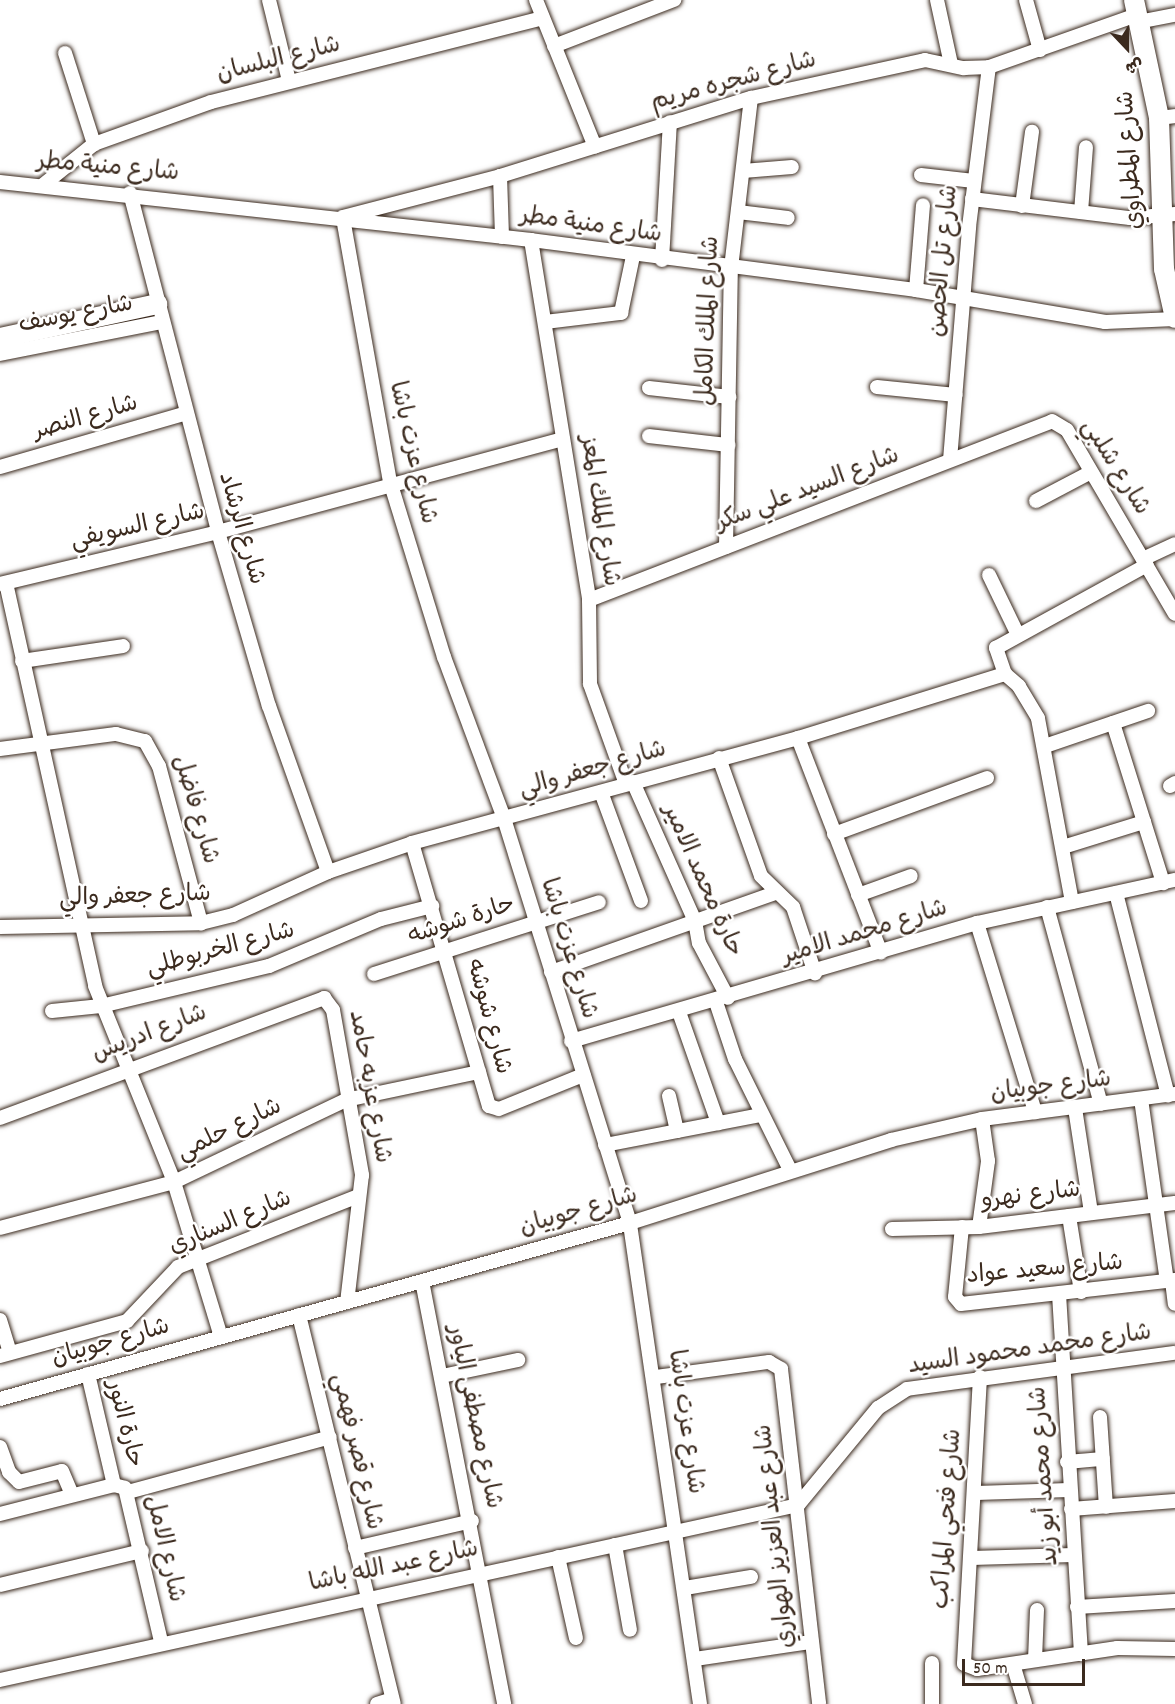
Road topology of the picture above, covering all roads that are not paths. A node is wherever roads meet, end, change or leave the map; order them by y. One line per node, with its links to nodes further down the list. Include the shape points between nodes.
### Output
1 (269, 0): 14 (street)
2 (536, 0): 8 (street)
3 (674, 0): 9 (street)
4 (937, 0): 12 (street)
5 (1026, 0): 10 (street)
6 (1136, 12): 7 (street, شارع شجره مريم); 10 (street, شارع شجره مريم); 16 (street, شارع المطراوي)
7 (1175, 15)
8 (543, 18): 9 (street); 14 (street, شارع البلسان)
9 (554, 46): 20 (street)
10 (1040, 50): 13 (street, شارع شجره مريم)
11 (65, 54): 19 (street)
12 (951, 64): 13 (street, شارع شجره مريم); 15 (street, شارع شجره مريم, via 925,60)
13 (989, 67): 26 (street, شارع تل الحصن)
14 (289, 81): 19 (street, شارع البلسان, via 211,102)
15 (751, 98): 17 (street, شارع شجره مريم); 23 (street, شارع الملك الكامل)
16 (1167, 117): 35 (street, شارع المطراوي)
17 (670, 122): 20 (street, شارع شجره مريم); 41 (street)
18 (1032, 132): 32 (street)
19 (94, 144): 28 (street, شارع البلسان)
20 (595, 147): 25 (street, شارع شجره مريم)
21 (1086, 147): 34 (street)
22 (792, 167): 23 (street)
23 (742, 171): 33 (street, شارع الملك الكامل)
24 (921, 175): 26 (street)
25 (500, 176): 36 (street, شارع شجره مريم); 38 (street)
26 (974, 181): 30 (street, شارع تل الحصن)
27 (0, 182): 28 (street, شارع منية مطر)
28 (43, 185): 29 (street, شارع منية مطر)
29 (130, 193): 36 (street, شارع منية مطر); 45 (street, شارع الرشاد)
30 (972, 199): 32 (street); 44 (street, شارع تل الحصن)
31 (923, 205): 43 (street)
32 (1022, 206): 34 (street)
33 (738, 212): 37 (street); 42 (street, شارع الملك الكامل)
34 (1081, 212): 35 (street)
35 (1168, 216): 46 (street, شارع المطراوي, via 1164,269)
36 (344, 217): 38 (street, شارع منية مطر); 62 (street, شارع عزت باشا)
37 (788, 218)
38 (502, 237): 39 (street, شارع منية مطر)
39 (531, 240): 40 (street, شارع منية مطر); 47 (street, شارع الملك المعز)
40 (633, 256): 41 (street, شارع منية مطر); 47 (street, via 621,313)
41 (662, 260): 42 (street, شارع منية مطر)
42 (731, 268): 43 (street, شارع منية مطر); 53 (street, شارع الملك الكامل)
43 (916, 290): 44 (street, شارع منية مطر)
44 (965, 297): 46 (street, شارع منية مطر, via 1105,322); 52 (street, شارع تل الحصن)
45 (159, 313): 48 (street); 49 (street, شارع يوسف); 54 (street, شارع الرشاد)
46 (1175, 318)
47 (545, 322): 57 (street, شارع الملك المعز)
48 (0, 338)
49 (0, 354)
50 (649, 387): 53 (street)
51 (877, 387): 52 (street)
52 (956, 395): 59 (street, شارع تل الحصن)
53 (729, 397): 58 (street, شارع الملك الكامل)
54 (184, 414): 60 (street, شارع النصر); 64 (street, شارع الرشاد)
55 (1043, 423): 59 (street, شارع السيد علي سكر); 61 (street, شارع شلبي, via 1052,421 1067,430)
56 (649, 436): 58 (street)
57 (563, 439): 62 (street, شارع السويفي); 70 (street, شارع الملك المعز)
58 (728, 445): 66 (street, شارع الملك الكامل)
59 (950, 460): 66 (street, شارع السيد علي سكر)
60 (0, 467)
61 (1091, 472): 63 (street); 67 (street, شارع شلبي)
62 (390, 482): 64 (street, شارع السويفي); 86 (street, شارع عزت باشا, via 444,657)
63 (1036, 501)
64 (218, 532): 69 (street, شارع السويفي); 91 (street, شارع الرشاد, via 268,706)
65 (1175, 543): 67 (street)
66 (726, 547): 70 (street, شارع السيد علي سكر)
67 (1145, 562): 71 (street, شارع شلبي); 72 (street)
68 (989, 575): 72 (street)
69 (3, 583): 74 (street)
70 (589, 600): 84 (street, شارع الملك المعز, via 590,684)
71 (1175, 614)
72 (1017, 633): 75 (street, via 996,648)
73 (123, 646): 74 (street)
74 (22, 661): 79 (street)
75 (1005, 674): 78 (street, شارع جعفر والي); 80 (street, via 1029,701)
76 (1148, 711): 77 (street)
77 (1113, 723): 80 (street); 87 (street)
78 (798, 738): 82 (street, شارع جعفر والي); 88 (street)
79 (38, 744): 81 (street); 103 (street); 105 (street, شارع فاضل, via 131,734 155,752)
80 (1045, 746): 90 (street)
81 (0, 749)
82 (719, 758): 84 (street, شارع جعفر والي); 94 (street, via 756,865)
83 (987, 778): 88 (street)
84 (629, 783): 85 (street, شارع جعفر والي); 102 (street, حارة محمد الامير)
85 (601, 792): 86 (street, شارع جعفر والي); 98 (street)
86 (505, 821): 89 (street, شارع جعفر والي); 104 (street, شارع عزت باشا)
87 (1144, 822): 90 (street); 93 (street)
88 (834, 834): 96 (street)
89 (412, 843): 91 (street, شارع جعفر والي); 100 (street, شارع شوشه)
90 (1063, 847): 99 (street)
91 (328, 872): 105 (street, شارع جعفر والي, via 267,903)
92 (911, 876): 96 (street)
93 (1169, 881): 95 (street, شارع محمد الامير)
94 (775, 893): 102 (street); 111 (street, via 801,920)
95 (1116, 893): 99 (street, شارع محمد الامير); 122 (street)
96 (858, 895): 109 (street)
97 (598, 902): 104 (street, حارة شوشه)
98 (641, 902)
99 (1072, 902): 101 (street, شارع محمد الامير)
100 (432, 906): 108 (street, شارع شوشه); 115 (street, شارع الخربوطلي, via 381,919 269,966)
101 (1047, 907): 106 (street, شارع محمد الامير); 126 (street)
102 (695, 921): 110 (street); 114 (street, حارة محمد الامير, via 699,943)
103 (85, 922): 105 (street, شارع جعفر والي); 107 (street, شارع جعفر والي); 115 (street)
104 (535, 922): 108 (street, حارة شوشه); 110 (street, شارع عزت باشا)
105 (201, 923)
106 (977, 923): 109 (street, شارع محمد الامير); 128 (street)
107 (0, 927)
108 (445, 951): 112 (street, حارة شوشه); 120 (street, شارع شوشه)
109 (881, 953): 111 (street, شارع محمد الامير)
110 (551, 972): 118 (street, شارع عزت باشا)
111 (815, 973): 114 (street, شارع محمد الامير)
112 (374, 974)
113 (317, 996): 119 (street, شارع ادريس); 125 (street, شارع عزبه حامد, via 333,1010)
114 (722, 1000): 117 (street, شارع محمد الامير); 129 (street)
115 (101, 1006): 116 (street, شارع الخربوطلي); 119 (street)
116 (52, 1011)
117 (679, 1012): 118 (street, شارع محمد الامير); 132 (street)
118 (571, 1041): 121 (street, شارع عزت باشا)
119 (129, 1066): 130 (street, شارع ادريس); 136 (street)
120 (478, 1072): 121 (street, شارع شوشه, via 486,1102 499,1109); 125 (street, شارع حلمي)
121 (583, 1076): 134 (street, شارع عزت باشا)
122 (1171, 1094): 124 (street, شارع جوبيان)
123 (669, 1096): 133 (street)
124 (1141, 1099): 126 (street, شارع جوبيان); 139 (street)
125 (346, 1100): 136 (street, شارع حلمي); 137 (street, شارع عزبه حامد, via 362,1175)
126 (1101, 1104): 127 (street, شارع جوبيان)
127 (1075, 1108): 128 (street, شارع جوبيان); 140 (street)
128 (1035, 1112): 131 (street, شارع جوبيان)
129 (761, 1115): 132 (street); 135 (street, via 784,1149)
130 (0, 1118)
131 (982, 1119): 135 (street, شارع جوبيان); 144 (street, via 987,1161)
132 (717, 1123): 133 (street)
133 (677, 1131): 134 (street)
134 (605, 1145): 142 (street, شارع عزت باشا)
135 (790, 1170): 142 (street, شارع جوبيان)
136 (174, 1182): 145 (street, شارع حلمي); 147 (street)
137 (358, 1196): 147 (street, شارع السناري); 152 (street, شارع عزبه حامد)
138 (1175, 1203): 139 (street, شارع نهرو)
139 (1156, 1205): 140 (street, شارع نهرو); 149 (street)
140 (1091, 1213): 141 (street, شارع نهرو)
141 (1069, 1216): 144 (street, شارع نهرو); 150 (street)
142 (630, 1223): 148 (street, شارع جوبيان); 163 (street, شارع عزت باشا)
143 (962, 1227): 144 (street, شارع نهرو); 146 (street, شارع نهرو); 151 (street, شارع سعيد عواد, via 958,1302)
144 (979, 1227)
145 (0, 1228)
146 (892, 1229)
147 (196, 1259): 156 (street); 158 (street, شارع السناري, via 165,1278 127,1321)
148 (422, 1281): 152 (street, شارع جوبيان); 162 (street, شارع مصطفى الياور)
149 (1171, 1281): 150 (street, شارع سعيد عواد); 153 (street)
150 (1081, 1292): 151 (street, شارع سعيد عواد)
151 (1059, 1294): 160 (street, شارع محمد أبو زيد)
152 (347, 1302): 154 (street, شارع جوبيان)
153 (1175, 1304)
154 (299, 1315): 156 (street, شارع جوبيان); 167 (street, شارع قصر فهمي)
155 (0, 1320): 158 (street)
156 (222, 1337): 161 (street, شارع جوبيان)
157 (1175, 1353): 160 (street, شارع محمد محمود السيد)
158 (5, 1354)
159 (518, 1360): 162 (street)
160 (1061, 1367): 164 (street, شارع محمد محمود السيد); 170 (street, شارع محمد أبو زيد)
161 (87, 1374): 165 (street, شارع جوبيان); 171 (street, حارة النور)
162 (442, 1376): 181 (street, شارع مصطفى الياور)
163 (656, 1377): 177 (street, شارع عبد العزيز الهواري, via 777,1364); 182 (street, شارع عزت باشا)
164 (980, 1377): 174 (street, شارع فتحي المراكب); 177 (street, شارع محمد محمود السيد, via 908,1389 891,1398)
165 (0, 1399)
166 (1100, 1417): 169 (street)
167 (330, 1437): 173 (street); 184 (street, شارع قصر فهمي)
168 (0, 1447): 175 (street, via 9,1472 19,1482 62,1471)
169 (1103, 1459): 170 (street); 178 (street)
170 (1068, 1462): 172 (street, شارع محمد أبو زيد)
171 (114, 1485): 173 (street, شارع الامل); 175 (street, شارع الامل)
172 (1070, 1490): 174 (street); 179 (street, شارع محمد أبو زيد)
173 (128, 1492): 185 (street, شارع الامل)
174 (976, 1493): 188 (street, شارع فتحي المراكب)
175 (72, 1495): 180 (street, شارع الامل)
176 (1175, 1502): 178 (street)
177 (798, 1505): 182 (street, شارع عبد الله باشا); 200 (street, شارع عبد العزيز الهواري)
178 (1106, 1507): 179 (street)
179 (1071, 1509): 186 (street, شارع محمد أبو زيد)
180 (0, 1514)
181 (472, 1521): 184 (street); 189 (street, شارع مصطفى الياور)
182 (677, 1533): 183 (street, شارع عبد الله باشا); 192 (street, شارع عزت باشا)
183 (615, 1545): 187 (street, شارع عبد الله باشا); 197 (street)
184 (354, 1548): 193 (street, شارع قصر فهمي)
185 (142, 1551): 191 (street); 199 (street, شارع الامل)
186 (1073, 1555): 188 (street); 195 (street, شارع محمد أبو زيد)
187 (558, 1557): 189 (street, شارع عبد الله باشا); 198 (street)
188 (972, 1558): 206 (street, شارع فتحي المراكب, via 964,1664 977,1669)
189 (482, 1572): 193 (street, شارع عبد الله باشا); 210 (street, شارع مصطفى الياور)
190 (751, 1577): 192 (street)
191 (0, 1585)
192 (685, 1588): 203 (street, شارع عزت باشا)
193 (364, 1596): 199 (street, شارع عبد الله باشا); 208 (street, شارع قصر فهمي)
194 (1175, 1601): 195 (street)
195 (1077, 1607): 202 (street, شارع محمد أبو زيد)
196 (1037, 1610): 204 (street)
197 (630, 1630)
198 (576, 1638)
199 (161, 1641): 207 (street, شارع عبد الله باشا)
200 (810, 1642): 203 (street); 212 (street, شارع عبد العزيز الهواري)
201 (1175, 1649): 202 (street, via 1149,1646)
202 (1080, 1654): 204 (street)
203 (695, 1659): 211 (street, شارع عزت باشا)
204 (1035, 1660): 206 (street)
205 (932, 1664): 213 (street)
206 (1013, 1664): 214 (street)
207 (0, 1680)
208 (393, 1702): 209 (street)
209 (377, 1704)
210 (504, 1704)
211 (700, 1704)
212 (819, 1704)
213 (932, 1704)
214 (1025, 1704)

